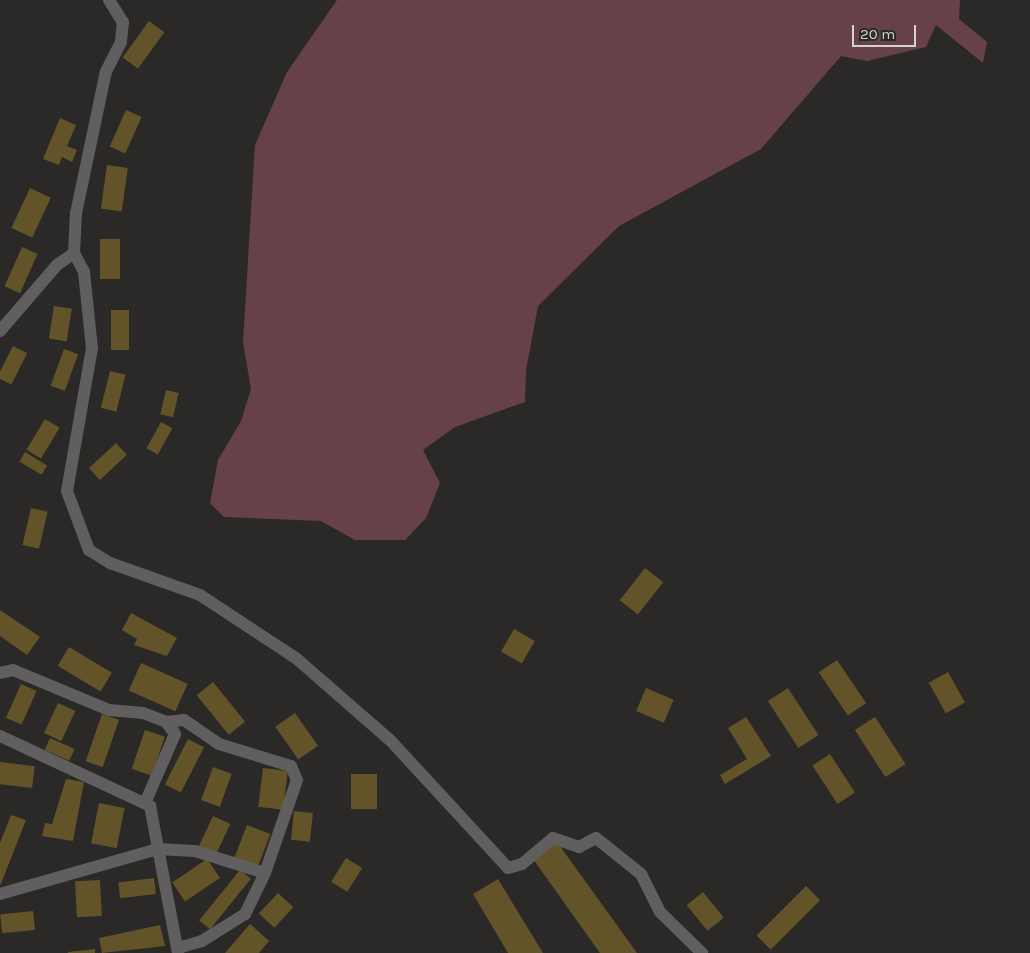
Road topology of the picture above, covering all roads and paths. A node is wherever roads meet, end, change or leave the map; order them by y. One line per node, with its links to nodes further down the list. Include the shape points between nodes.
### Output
1 (109, 0): 2 (street, via 122,22 121,42 106,71 76,214)
2 (74, 253): 3 (street, via 57,265); 12 (street, via 84,272 92,348 66,491 89,550 110,563 200,595 297,659 390,740 508,868 522,864 553,838 579,848 596,838 640,874 660,912)
3 (0, 331)
4 (0, 673): 5 (street, via 13,670 109,710 143,713)
5 (166, 722): 7 (street, via 175,734); 9 (street, via 184,720 219,744 291,766 297,780 294,798 275,835)
6 (0, 736): 7 (street)
7 (145, 803): 8 (street, via 150,806)
8 (158, 849): 9 (street, via 195,851); 10 (street); 11 (street)
9 (265, 873): 11 (street, via 245,914 202,941)
10 (0, 894)
11 (177, 951)
12 (702, 953)

